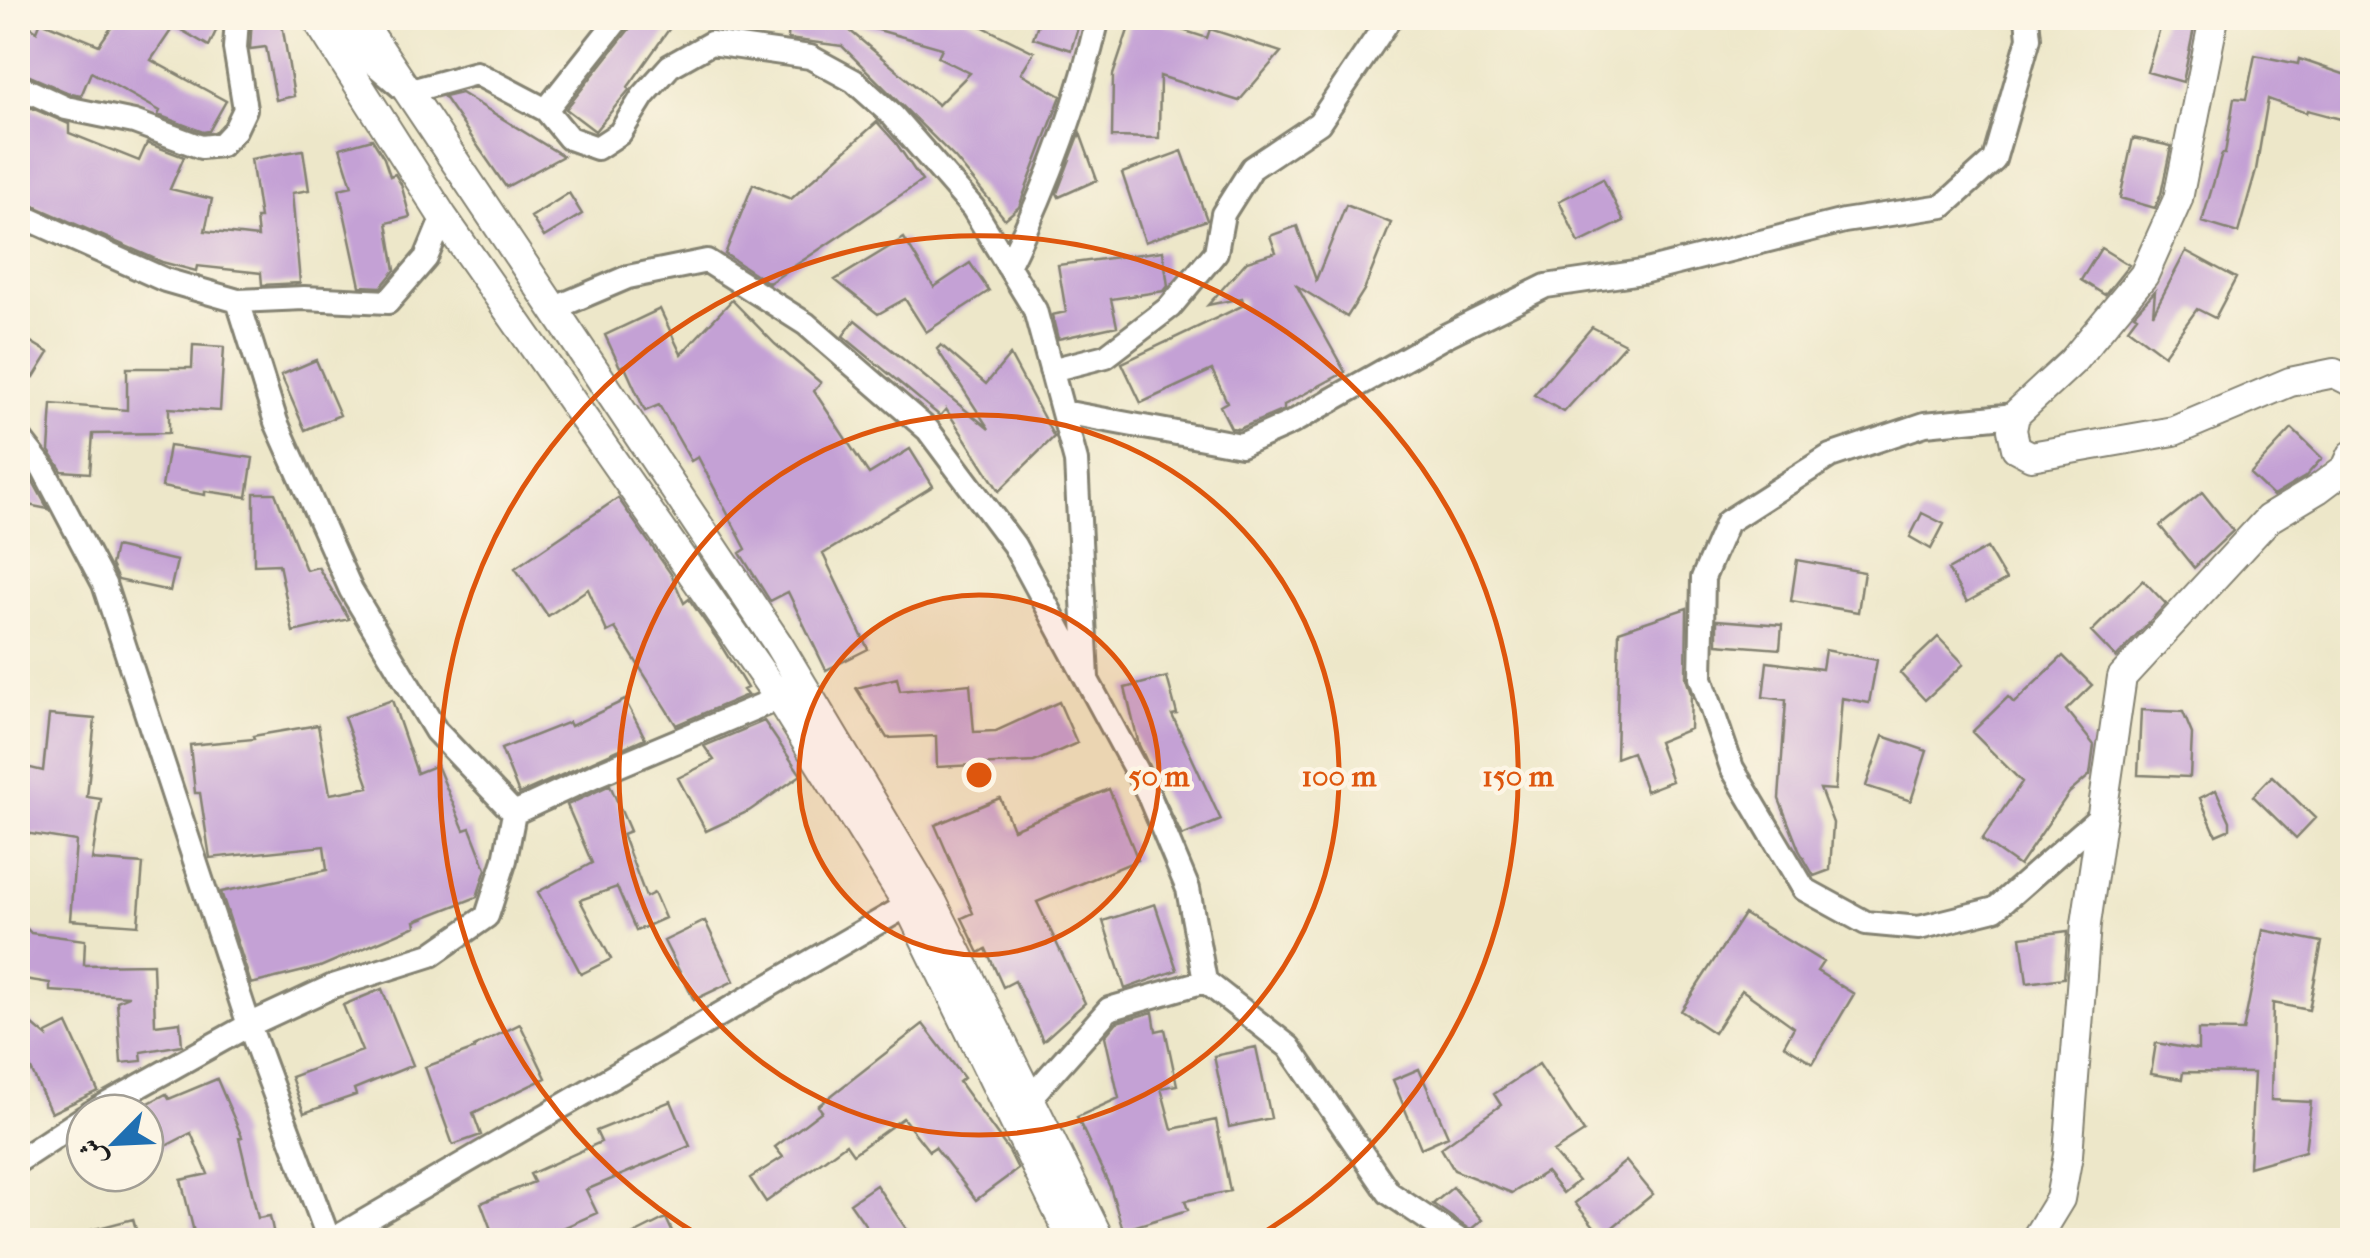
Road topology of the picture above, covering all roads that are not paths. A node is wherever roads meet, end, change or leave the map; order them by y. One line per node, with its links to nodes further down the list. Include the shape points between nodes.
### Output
1 (236, 18): 9 (street, via 246,109 221,145 201,147 134,122 66,108)
2 (318, 18): 10 (street); 13 (street)
3 (359, 18): 10 (street)
4 (618, 18): 11 (street)
5 (1098, 18): 14 (street, via 1043,195)
6 (1390, 18): 17 (street, via 1318,122 1252,168 1223,214 1216,252 1170,308 1106,356)
7 (2027, 18): 19 (street, via 2029,38 1994,160 1943,206 1844,221 1642,272 1546,286 1241,446)
8 (2214, 18): 20 (street, via 2178,199 2144,275 2072,362)
9 (18, 86)
10 (407, 92): 11 (street, via 476,73); 16 (street)
11 (546, 110): 14 (street, via 570,138 597,148 620,133 670,66 711,43 810,57 854,81 893,116 973,208)
12 (18, 214): 15 (street, via 165,280)
13 (444, 217): 15 (street, via 426,258 388,302); 24 (street)
14 (1008, 266): 17 (street, via 1035,310)
15 (238, 301): 25 (street, via 276,422 350,590 436,730)
16 (555, 308): 23 (street, via 628,277 707,261 806,324 928,430 1014,545); 31 (street, via 778,644 933,904)
17 (1052, 370): 19 (street)
18 (2352, 382): 20 (street, via 2334,373 2290,382 2174,431 2031,456 2016,448)
19 (1063, 412): 23 (street, via 1076,461)
20 (2016, 415): 26 (street, via 1925,424 1830,456 1728,522 1704,578 1701,678 1732,768 1804,889 1866,923 1918,928 1995,909)
21 (18, 436): 29 (street, via 43,468 104,584)
22 (2352, 455): 26 (street, via 2346,468 2268,519 2122,677)
23 (1088, 684): 28 (street, via 1146,791 1188,889)
24 (779, 698): 25 (street); 27 (street)
25 (514, 813): 29 (street, via 487,916 431,955 333,986)
26 (2100, 817): 38 (street, via 2068,1155 2060,1199)
27 (908, 905): 31 (street); 34 (street)
28 (1205, 981): 31 (street, via 1109,1009); 37 (street, via 1289,1048 1389,1192)
29 (249, 1026): 30 (street); 34 (street)
30 (128, 1093)
31 (1022, 1107): 35 (street); 36 (street)
32 (65, 1130): 33 (street)
33 (18, 1161)
34 (330, 1240)
35 (1072, 1240)
36 (1100, 1240)
37 (1458, 1240)
38 (2035, 1240)

